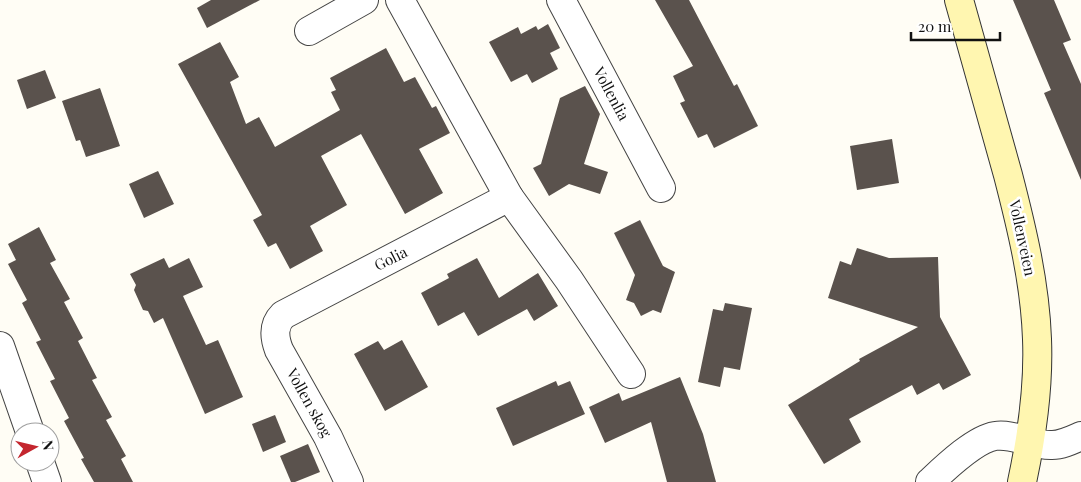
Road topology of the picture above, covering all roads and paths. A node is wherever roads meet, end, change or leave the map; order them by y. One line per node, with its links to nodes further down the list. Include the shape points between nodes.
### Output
1 (364, 0): 5 (street)
2 (400, 0): 7 (street)
3 (561, 0): 6 (street, Vollenlia)
4 (959, 0): 13 (main road, Vollenveien, via 1008,176 1031,274 1037,354 1035,406)
5 (310, 30)
6 (661, 188)
7 (509, 197): 8 (street, Golia, via 283,315); 10 (street, via 569,280)
8 (276, 323): 14 (street, Vollen skog, via 275,337 279,350 328,437)
9 (0, 346): 11 (street)
10 (630, 374)
11 (27, 422)
12 (1081, 436): 13 (street, via 1053,446)
13 (1029, 442): 15 (street, via 1004,436 988,438 960,455); 16 (main road, Vollenveien)
14 (349, 482)
15 (930, 482)
16 (1022, 482)

